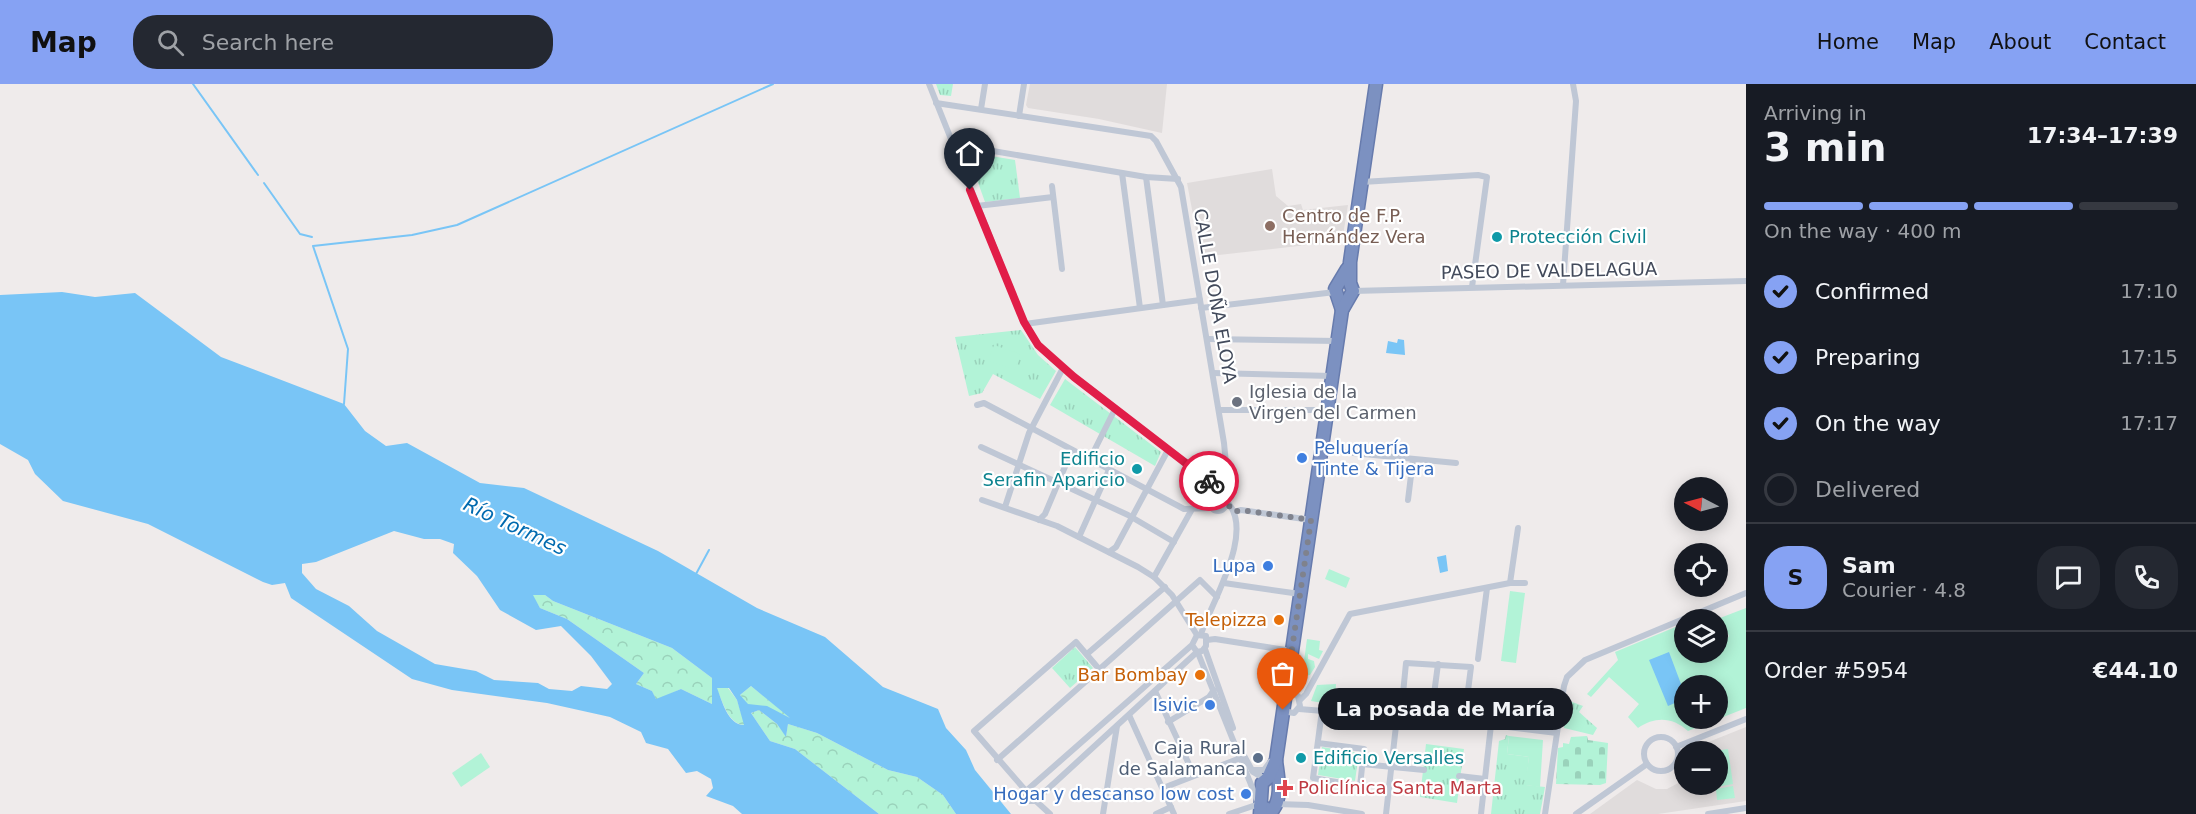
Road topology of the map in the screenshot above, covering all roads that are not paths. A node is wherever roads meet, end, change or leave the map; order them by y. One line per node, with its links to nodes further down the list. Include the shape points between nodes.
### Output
1 (928, 84): 6 (street)
2 (985, 84): 7 (street)
3 (1024, 84): 8 (street)
4 (1376, 84): 13 (highway)
5 (1573, 84): 19 (street, via 1576,101)
6 (936, 103): 7 (street); 9 (street)
7 (981, 109): 8 (street)
8 (1019, 116): 12 (street, CALLE DOÑA ELOYA, via 1151,136)
9 (952, 144): 10 (street); 16 (street)
10 (1122, 172): 11 (street); 24 (street)
11 (1146, 177): 12 (street); 23 (street)
12 (1178, 179): 22 (street, CALLE DOÑA ELOYA)
13 (1361, 182): 20 (street, via 1487,177); 21 (highway)
14 (1052, 186): 15 (street)
15 (1053, 198): 16 (street); 17 (street)
16 (977, 206): 26 (street)
17 (1062, 269)
18 (1746, 281): 19 (street, PASEO DE VALDELAGUA)
19 (1563, 285): 20 (street, PASEO DE VALDELAGUA)
20 (1472, 287): 21 (street, PASEO DE VALDELAGUA)
21 (1344, 290): 25 (street, PASEO DE VALDELAGUA); 28 (highway)
22 (1200, 300): 23 (street); 25 (street, CALLE DOÑA ELOYA)
23 (1163, 305): 24 (street)
24 (1140, 308): 26 (street)
25 (1201, 308): 27 (street, CALLE DOÑA ELOYA)
26 (1025, 324): 29 (street, via 1043,351)
27 (1207, 339): 28 (street); 30 (street, CALLE DOÑA ELOYA)
28 (1337, 341): 31 (highway)
29 (1063, 368): 33 (street); 36 (street)
30 (1214, 373): 31 (street); 34 (street, CALLE DOÑA ELOYA)
31 (1332, 376): 35 (highway)
32 (977, 405): 36 (street, via 984,404)
33 (1115, 409): 39 (street); 41 (street)
34 (1219, 410): 35 (street); 50 (street, CALLE DOÑA ELOYA, via 1227,474)
35 (1327, 410): 40 (highway)
36 (1032, 428): 38 (street); 44 (street)
37 (981, 447): 44 (street)
38 (1072, 450): 41 (street); 47 (street)
39 (1168, 450): 46 (street); 48 (street)
40 (1321, 450): 42 (street); 61 (highway)
41 (1089, 459): 45 (street)
42 (1413, 459): 43 (street); 53 (street)
43 (1456, 463)
44 (1019, 464): 47 (street); 54 (street)
45 (1109, 470): 48 (street); 52 (street)
46 (1208, 480): 49 (street); 50 (street)
47 (1058, 481): 52 (street); 60 (street)
48 (1147, 490): 57 (street); 59 (street)
49 (1211, 497): 50 (street); 55 (street)
50 (1223, 498): 56 (street, via 1225,506); 58 (street)
51 (982, 500): 54 (street)
52 (1096, 500): 59 (street); 64 (street)
53 (1408, 500)
54 (1005, 507): 60 (street)
55 (1211, 508): 56 (street); 57 (street)
56 (1221, 510): 62 (street)
57 (1191, 511): 65 (street)
58 (1234, 512): 61 (street); 62 (street)
59 (1131, 518): 65 (street); 66 (street, via 1116,548)
60 (1040, 519): 64 (street)
61 (1311, 520): 74 (highway)
62 (1235, 523): 68 (street, via 1233,555)
63 (1518, 528): 70 (street)
64 (1079, 537): 66 (street)
65 (1174, 542): 67 (street)
66 (1109, 552): 67 (street)
67 (1154, 577): 71 (street)
68 (1224, 583): 74 (street); 75 (street)
69 (1525, 583): 70 (street)
70 (1510, 584): 72 (street)
71 (1165, 587): 76 (street); 82 (street)
72 (1487, 588): 83 (street); 86 (street, via 1350,614)
73 (1746, 593): 101 (street, via 1586,660 1567,677)
74 (1300, 594): 81 (highway)
75 (1217, 597): 76 (street, via 1200,580); 77 (street)
76 (1177, 602): 77 (street); 85 (street)
77 (1199, 634): 78 (street); 79 (street)
78 (1207, 640): 80 (street); 81 (street)
79 (1192, 645): 80 (street); 119 (street)
80 (1200, 651): 87 (street); 88 (street); 106 (street)
81 (1292, 651): 89 (highway)
82 (1087, 654): 85 (street); 107 (street, via 1076,642 974,731)
83 (1478, 659)
84 (1438, 664): 94 (street, via 1406,663); 95 (street); 98 (street, via 1471,667)
85 (1099, 669): 107 (street)
86 (1309, 687): 89 (street); 90 (street)
87 (1214, 690): 97 (street); 106 (street)
88 (1155, 691): 93 (street); 97 (street)
89 (1290, 692): 90 (street); 91 (highway)
90 (1300, 700): 91 (street)
91 (1292, 711): 92 (street); 102 (highway)
92 (1322, 711): 94 (street); 104 (street)
93 (1129, 715): 100 (street); 118 (street)
94 (1399, 715): 95 (street); 111 (street)
95 (1431, 717): 98 (street)
96 (1746, 719): 103 (street)
97 (1168, 722): 114 (street)
98 (1464, 722): 99 (street)
99 (1491, 725): 101 (street); 116 (street)
100 (1117, 726): 120 (street); 127 (street)
101 (1557, 733): 133 (street)
102 (1279, 734): 112 (street, via 1266,768); 117 (highway)
103 (1691, 741)
104 (1318, 743): 109 (street, via 1364,749); 109 (street, via 1313,778 1360,786)
105 (1674, 745): 110 (street, via 1668,739 1652,740 1645,750)
106 (1241, 757): 112 (street); 114 (street); 121 (street)
107 (997, 760): 119 (street)
108 (1674, 763): 110 (street, via 1669,769 1657,770)
109 (1362, 764): 111 (street)
110 (1647, 764): 134 (street)
111 (1393, 767): 113 (street); 131 (street)
112 (1251, 770): 117 (street)
113 (1424, 770)
114 (1194, 775): 118 (street)
115 (1459, 776): 116 (street)
116 (1485, 779): 132 (street)
117 (1271, 781): 121 (highway, via 1261,788); 123 (highway)
118 (1163, 788): 124 (street)
119 (1027, 790): 120 (street, via 1036,791); 120 (street, via 1026,801)
120 (1037, 800): 126 (street)
121 (1260, 807): 123 (highway); 129 (street)
122 (1746, 808): 135 (street)
123 (1274, 810): 125 (street)
124 (1173, 811): 128 (street)
125 (1330, 812): 130 (street)
126 (1050, 814)
127 (1103, 814)
128 (1156, 814)
129 (1229, 814)
130 (1359, 814)
131 (1386, 814)
132 (1481, 814)
133 (1545, 814)
134 (1576, 814)
135 (1708, 814)

